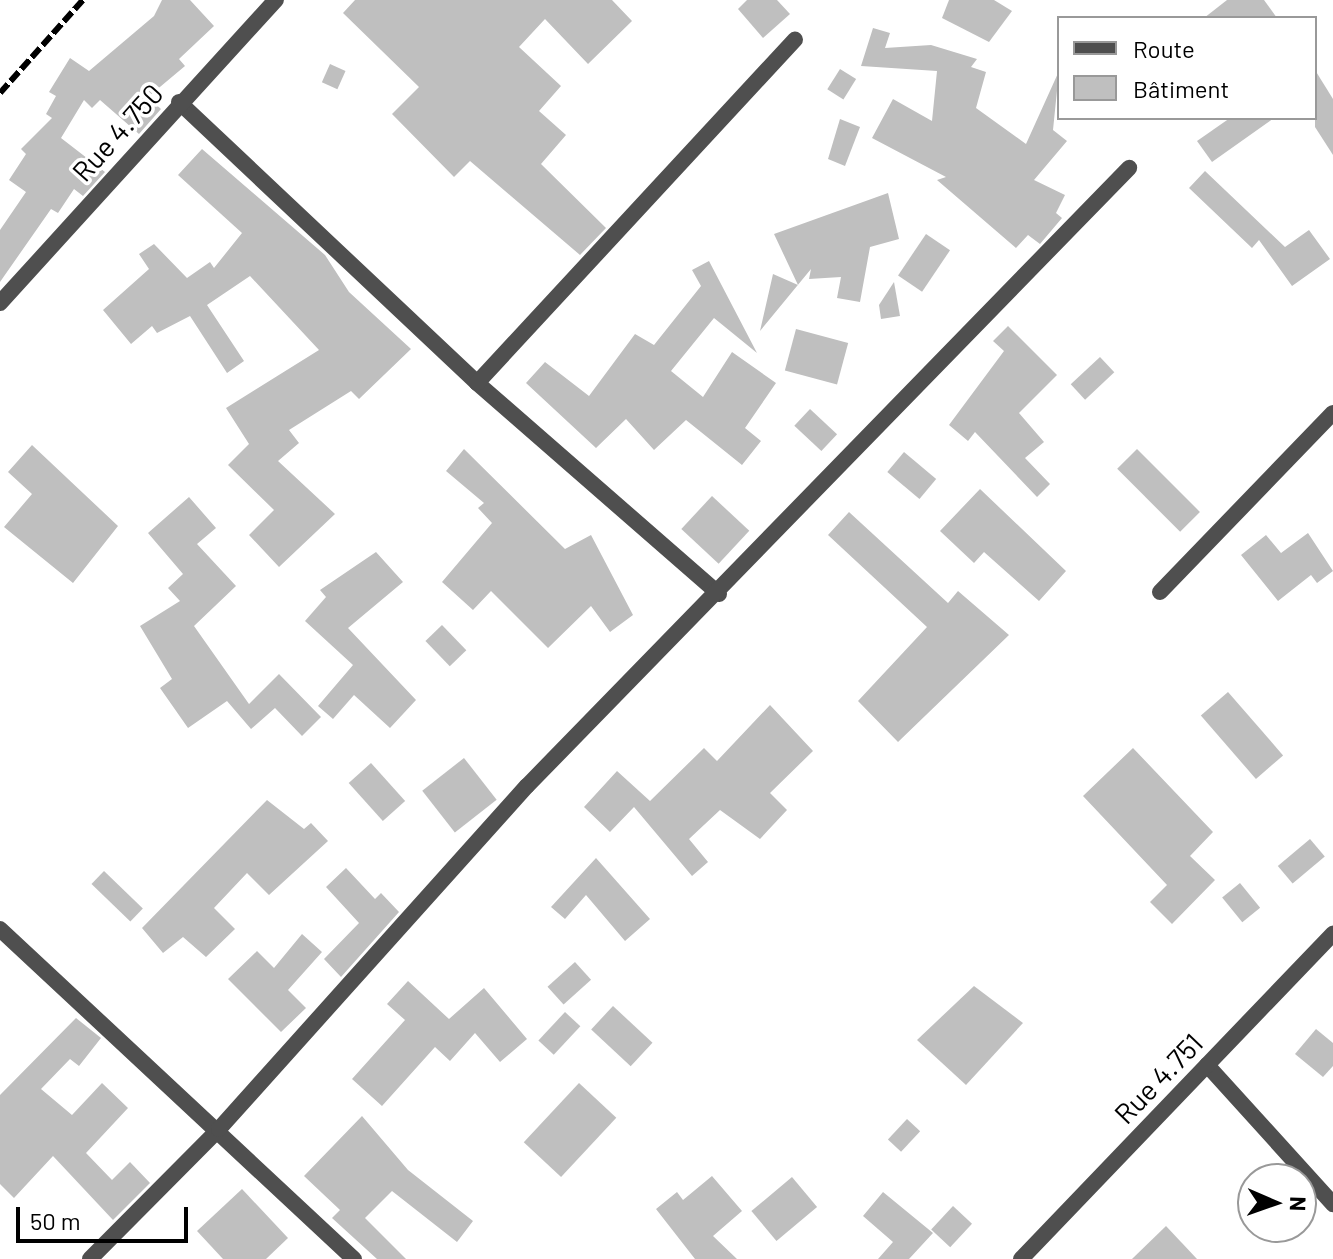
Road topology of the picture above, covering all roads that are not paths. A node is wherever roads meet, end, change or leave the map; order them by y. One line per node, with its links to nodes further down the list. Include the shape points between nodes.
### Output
1 (276, 0): 3 (street, Rue 4.750)
2 (795, 39): 6 (street)
3 (179, 102): 5 (street, Rue 4.750); 6 (street)
4 (1129, 168): 9 (street)
5 (0, 303)
6 (477, 383): 9 (street)
7 (1333, 413): 8 (street)
8 (1160, 592)
9 (719, 594): 13 (street, via 527,786)
10 (0, 929): 13 (street)
11 (1333, 934): 12 (street, Rue 4.751)
12 (1207, 1065): 14 (street); 17 (street, Rue 4.751)
13 (219, 1129): 15 (street); 16 (street)
14 (1333, 1204)
15 (90, 1259)
16 (354, 1259)
17 (1021, 1259)

